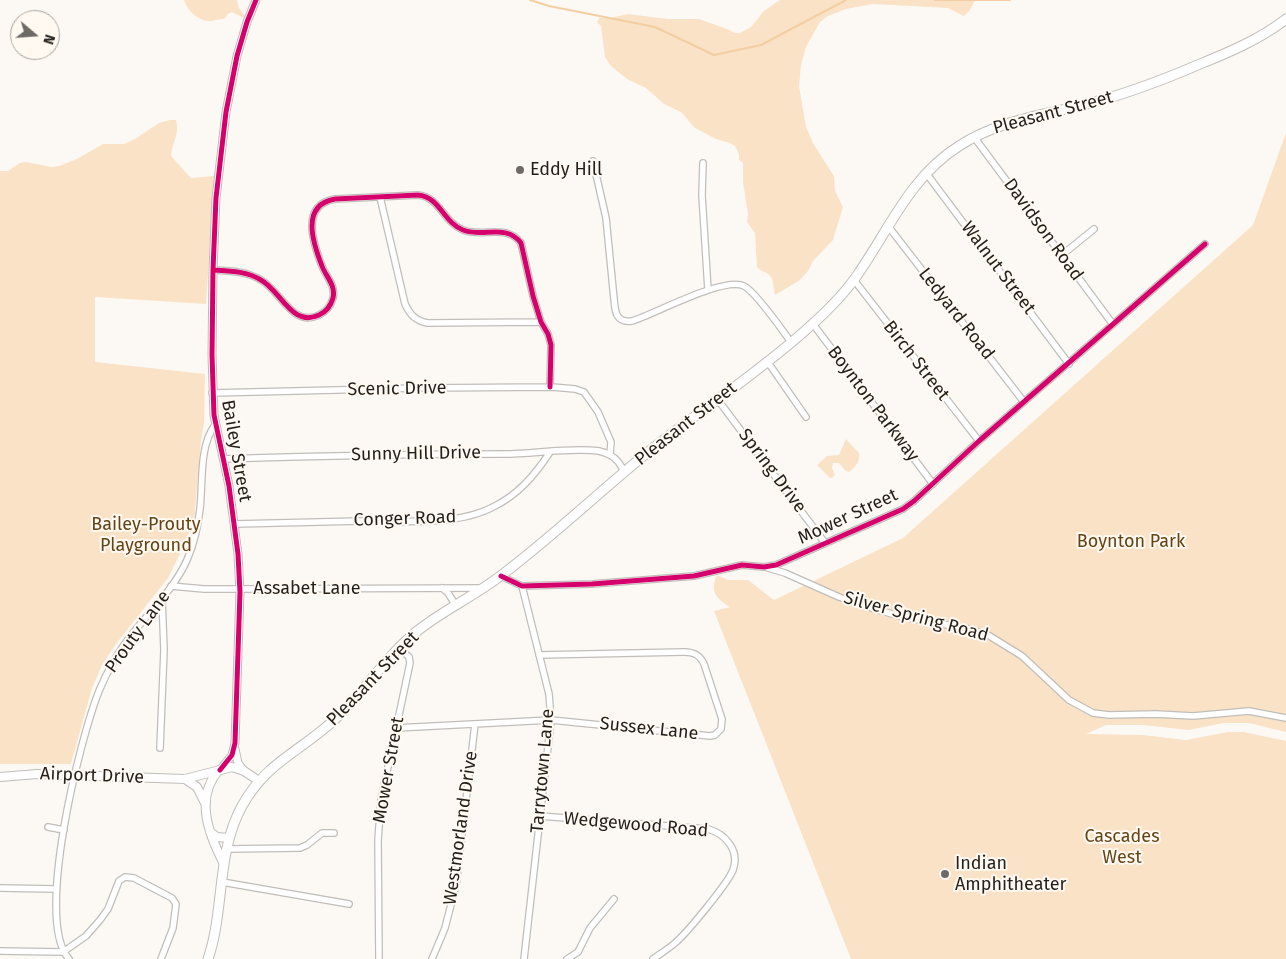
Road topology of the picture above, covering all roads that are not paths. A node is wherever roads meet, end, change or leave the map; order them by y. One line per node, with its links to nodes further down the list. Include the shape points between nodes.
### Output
1 (256, 0): 12 (street, Bailey Street, via 237,56 226,112 216,198)
2 (1286, 19): 3 (main road, Pleasant Street, via 1245,45 1150,84 1110,98 1004,124)
3 (974, 137): 6 (main road, Pleasant Street); 11 (street, Davidson Road)
4 (593, 161): 14 (street, via 606,218 615,312 620,320 632,321)
5 (702, 163): 14 (street)
6 (926, 173): 8 (main road, Pleasant Street); 20 (street, Walnut Street)
7 (380, 197): 12 (street, via 331,200 315,212 312,231 333,290 329,306 316,316 304,317 293,312 275,290 255,277); 15 (street, via 425,196 449,221 464,230 480,234 503,231 515,236 523,248); 15 (street, via 405,304 417,320 428,323)
8 (888, 226): 13 (main road, Pleasant Street); 24 (street, Ledyard Road)
9 (1094, 229): 11 (street)
10 (1205, 244): 16 (street, Mower Street)
11 (1062, 254): 16 (street, Davidson Road)
12 (213, 270): 22 (street, Bailey Street)
13 (854, 280): 17 (main road, Pleasant Street); 27 (street, Birch Street)
14 (708, 290): 18 (street, via 730,284 745,287)
15 (541, 322): 21 (street, via 551,345)
16 (1112, 323): 20 (street, Mower Street)
17 (813, 324): 18 (main road, Pleasant Street); 32 (street, Boynton Parkway)
18 (791, 342): 19 (main road, Pleasant Street)
19 (767, 361): 23 (main road, Pleasant Street); 25 (street)
20 (1069, 364): 24 (street, Mower Street)
21 (550, 387): 22 (street, Scenic Drive); 29 (street, Scenic Drive, via 581,391 587,395 603,424 610,442)
22 (212, 393): 26 (street, Bailey Street)
23 (718, 400): 31 (main road, Pleasant Street); 34 (street, Spring Drive)
24 (1024, 402): 27 (street, Mower Street)
25 (806, 417)
26 (215, 425): 30 (street, Bailey Street); 37 (street, Prouty Lane, via 205,445 200,509 193,542 187,560)
27 (979, 441): 32 (street, Mower Street)
28 (550, 452): 29 (street, Sunny Hill Drive, via 589,450); 30 (street, Sunny Hill Drive); 33 (street, Conger Road, via 521,489 493,508 462,517)
29 (610, 454): 31 (street)
30 (222, 459): 33 (street, Bailey Street, via 230,486)
31 (624, 472): 36 (main road, Pleasant Street)
32 (934, 484): 34 (street, Mower Street, via 903,509)
33 (234, 524): 42 (street, Bailey Street)
34 (825, 543): 35 (street, Mower Street, via 790,560)
35 (764, 567): 38 (street, Mower Street, via 742,565 694,576 651,581); 47 (street, Silver Spring Road, via 878,610 988,635 1022,656 1069,700 1093,713 1193,716 1249,711)
36 (502, 576): 38 (street, Mower Street); 41 (main road, Pleasant Street)
37 (171, 586): 42 (street, Assabet Lane); 43 (street, Prouty Lane)
38 (522, 586): 46 (street, Tarrytown Lane)
39 (442, 588): 40 (street, Assabet Lane); 42 (street, Assabet Lane); 44 (street)
40 (450, 588): 41 (street, Assabet Lane); 44 (street, via 456,591)
41 (482, 588): 44 (main road, Pleasant Street)
42 (240, 590): 51 (street, Bailey Street)
43 (162, 597): 52 (street, via 164,650); 55 (street, Prouty Lane, via 106,675)
44 (459, 602): 45 (main road, Pleasant Street)
45 (399, 648): 50 (street, Mower Street, via 410,663); 58 (main road, Pleasant Street, via 332,723 275,764)
46 (539, 655): 48 (street, Tarrytown Lane); 48 (street, Sussex Lane, via 694,653 703,661 722,723 719,732 710,736)
47 (1286, 718)
48 (551, 720): 49 (street, Sussex Lane); 60 (street, Tarrytown Lane)
49 (475, 724): 50 (street, Sussex Lane); 79 (street, Westmorland Drive, via 456,885 446,928)
50 (396, 728): 78 (street, Mower Street, via 380,808)
51 (234, 746): 53 (street, Bailey Street, via 230,758); 54 (street, Bailey Street, via 238,763)
52 (160, 748)
53 (220, 770): 54 (main road, Airport Drive); 57 (main road, Airport Drive); 59 (main road, via 214,777)
54 (244, 771): 58 (main road)
55 (75, 775): 56 (main road, Airport Drive); 57 (main road, Airport Drive); 62 (street, Prouty Lane)
56 (0, 777)
57 (184, 779): 59 (main road, via 197,787)
58 (259, 781): 65 (main road, Pleasant Street, via 240,808)
59 (206, 804): 63 (main road)
60 (540, 816): 80 (street, Tarrytown Lane); 82 (street, Wedgewood Road, via 708,829 720,833 728,841 734,858 730,876 677,941)
61 (48, 828): 62 (street)
62 (64, 830): 70 (street, Prouty Lane)
63 (209, 830): 65 (main road, via 217,837); 67 (main road)
64 (334, 834): 66 (street, via 322,833 300,848)
65 (229, 838): 66 (main road, Pleasant Street)
66 (226, 849): 67 (main road, Pleasant Street)
67 (224, 864): 68 (main road, Pleasant Street)
68 (222, 882): 72 (street); 77 (main road, Pleasant Street, via 217,924)
69 (0, 888): 70 (street)
70 (56, 889): 74 (street, Prouty Lane, via 56,921)
71 (614, 899): 81 (street, via 590,928 578,952)
72 (349, 904)
73 (0, 951): 74 (street)
74 (63, 952): 75 (street, Prouty Lane); 76 (street, via 94,928 106,912 118,883 130,877 176,904)
75 (69, 959)
76 (161, 959)
77 (208, 959)
78 (379, 959)
79 (432, 959)
80 (524, 959)
81 (567, 959)
82 (653, 959)

